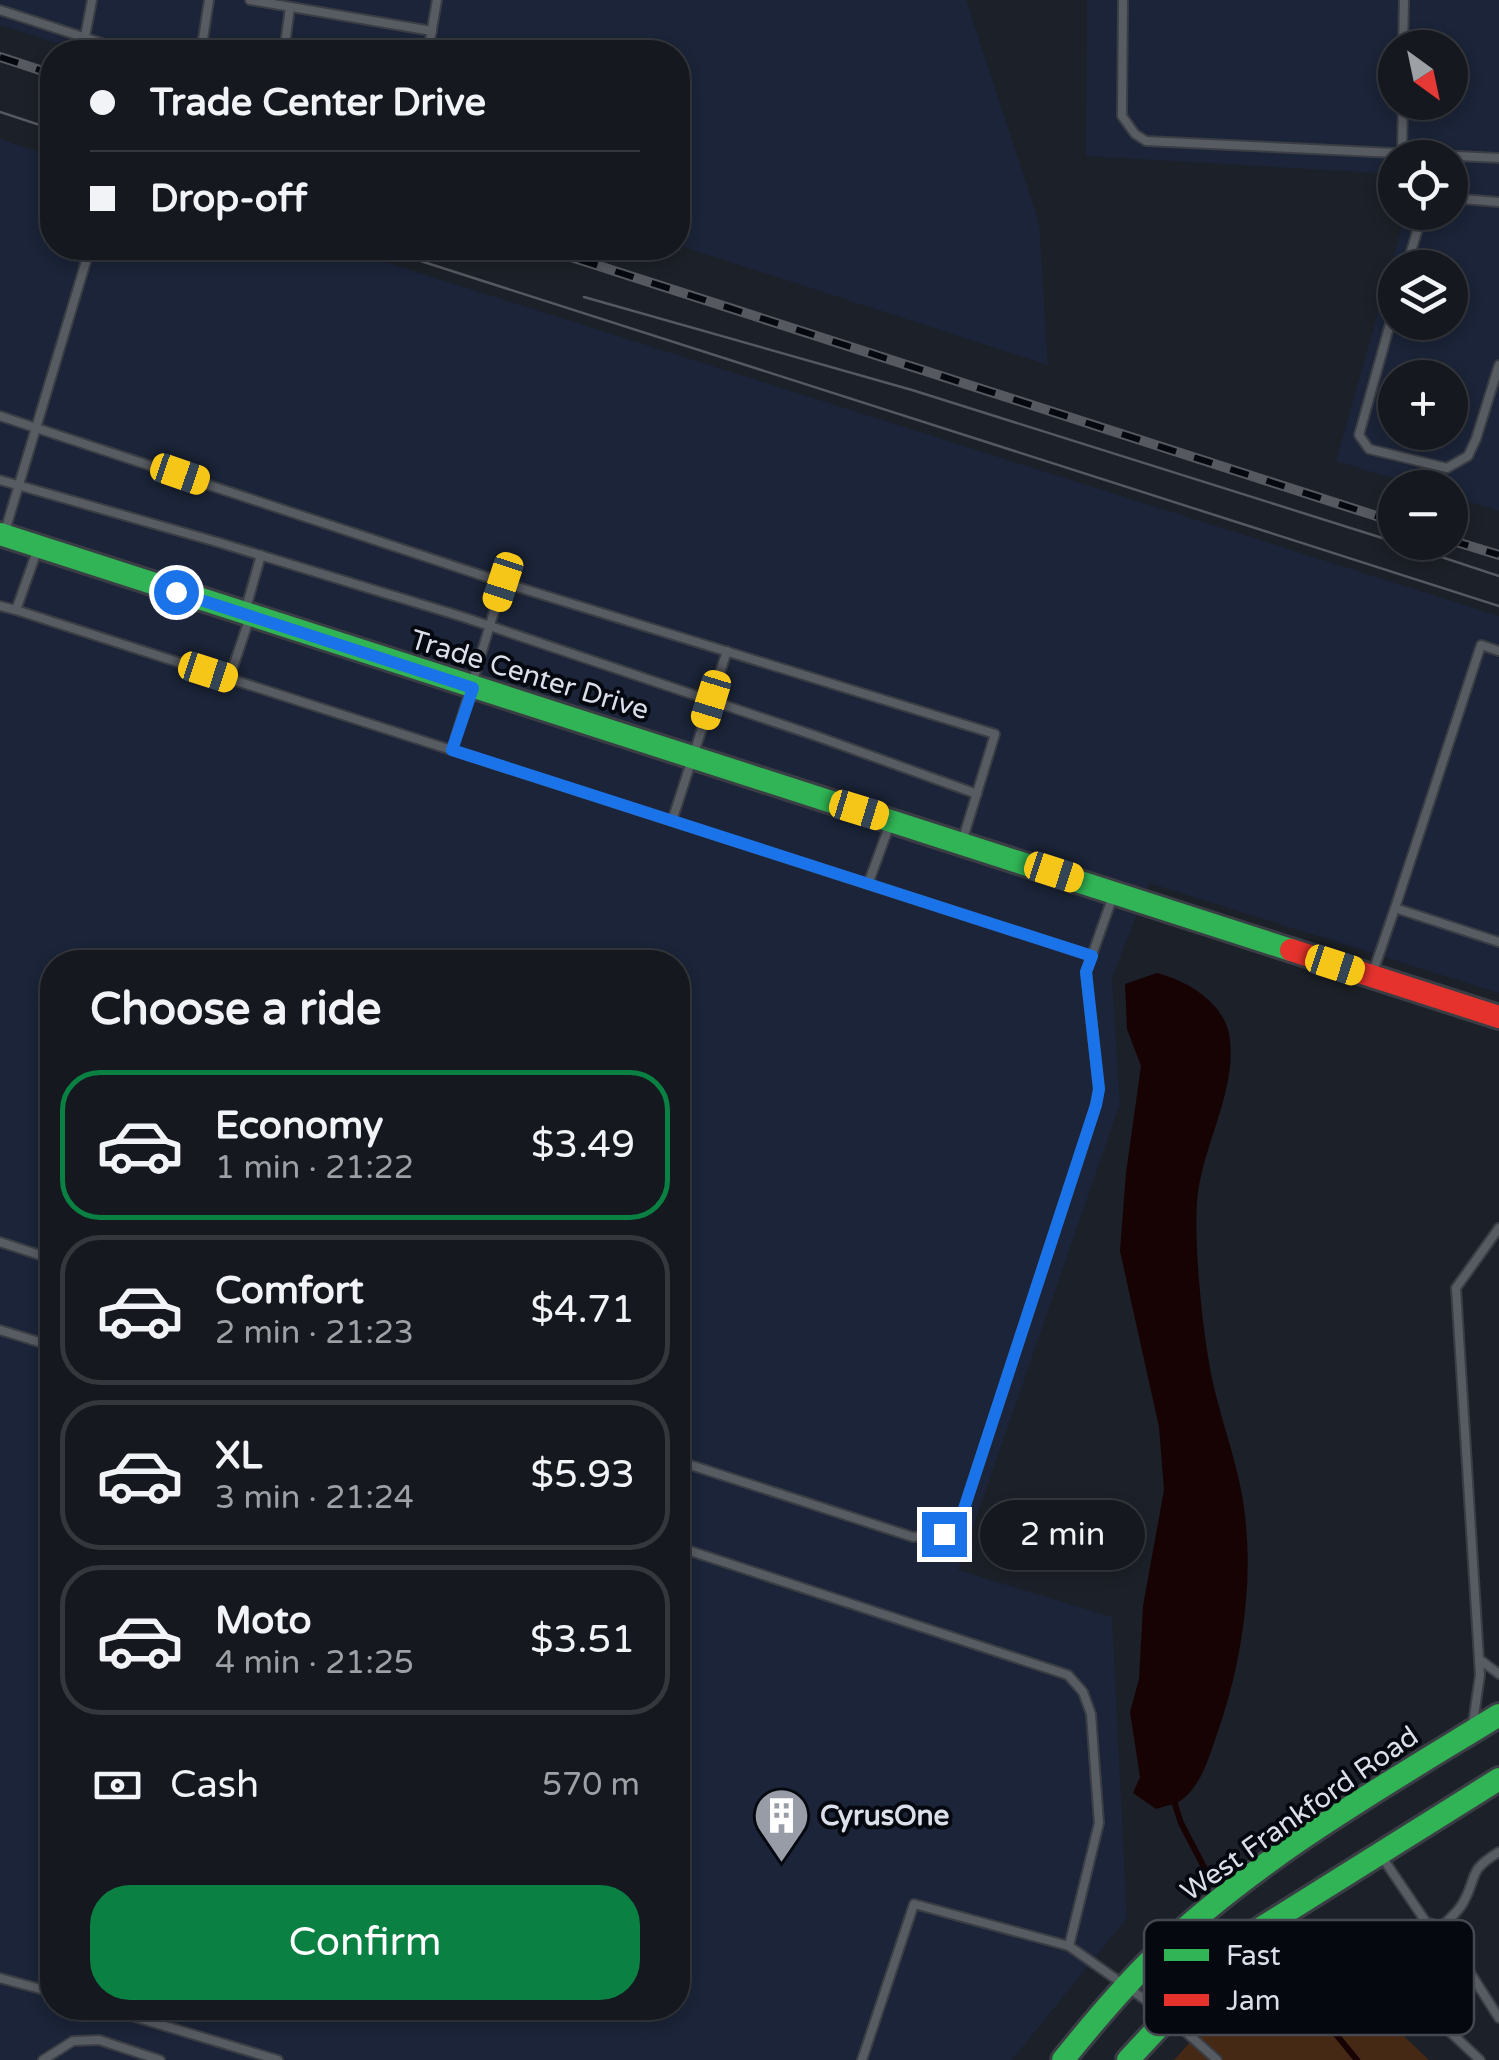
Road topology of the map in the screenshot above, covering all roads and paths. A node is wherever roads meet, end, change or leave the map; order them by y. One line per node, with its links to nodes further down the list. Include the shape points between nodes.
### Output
1 (92, 0): 11 (lane)
2 (209, 0): 13 (lane)
3 (250, 0): 7 (lane)
4 (437, 0): 9 (lane)
5 (1124, 0): 16 (lane, via 1122,116 1146,141)
6 (1404, 0): 10 (lane)
7 (290, 7): 9 (lane); 14 (lane)
8 (0, 10): 11 (lane)
9 (432, 30): 15 (lane)
10 (1403, 30)
11 (85, 36): 12 (lane)
12 (96, 40)
13 (202, 40)
14 (286, 40)
15 (430, 40)
16 (1378, 152)
17 (1468, 156): 18 (lane)
18 (1499, 158)
19 (1468, 199): 20 (lane)
20 (1499, 202)
21 (86, 260): 25 (lane)
22 (1386, 340): 23 (lane, via 1359,435 1368,449 1448,468 1468,456 1476,440)
23 (1499, 365)
24 (0, 416): 25 (lane)
25 (36, 425): 27 (lane); 31 (lane)
26 (0, 480): 27 (lane)
27 (18, 486): 28 (lane); 30 (lane)
28 (2, 535): 29 (street, Trade Center Drive)
29 (38, 547): 33 (lane); 34 (street, Trade Center Drive)
30 (261, 555): 34 (lane); 35 (lane)
31 (503, 582): 35 (lane); 37 (lane)
32 (0, 606): 33 (lane)
33 (16, 610): 38 (lane)
34 (247, 614): 38 (lane); 39 (street, Trade Center Drive)
35 (489, 626): 39 (lane); 40 (lane)
36 (1499, 650): 49 (lane, via 1481,645)
37 (727, 651): 40 (lane); 43 (lane, via 995,734)
38 (229, 679): 41 (lane)
39 (473, 688): 41 (lane); 42 (street, Trade Center Drive)
40 (711, 700): 42 (lane); 43 (lane)
41 (452, 750): 45 (lane)
42 (693, 756): 44 (street, Trade Center Drive); 45 (lane)
43 (976, 794): 46 (lane)
44 (891, 820): 46 (street, Trade Center Drive); 47 (lane)
45 (672, 821): 47 (lane)
46 (962, 842): 48 (street, Trade Center Drive)
47 (868, 884): 51 (lane)
48 (1115, 892): 51 (lane); 52 (street, Trade Center Drive)
49 (1395, 908): 50 (lane); 52 (lane)
50 (1499, 942)
51 (1092, 956): 59 (lane, via 1086,972 1096,1105 960,1521 944,1534 913,1537)
52 (1372, 977): 53 (street, Trade Center Drive)
53 (1499, 1017)
54 (1499, 1228): 61 (lane, via 1456,1288)
55 (0, 1242): 56 (lane)
56 (40, 1254)
57 (0, 1330): 58 (lane)
58 (40, 1342)
59 (690, 1465)
60 (690, 1551): 72 (lane, via 1068,1675 1092,1714 1099,1823)
61 (1479, 1659): 62 (lane); 64 (lane)
62 (1499, 1674)
63 (1499, 1715): 64 (street, West Frankford Road)
64 (1471, 1732): 68 (street, West Frankford Road, via 1262,1868)
65 (1499, 1779): 67 (street)
66 (1499, 1852): 71 (lane, via 1473,1872 1462,1905)
67 (1380, 1853): 69 (street); 70 (lane)
68 (1196, 1920)
69 (1274, 1920)
70 (1425, 1920)
71 (1447, 1920)
72 (1070, 1946): 76 (lane); 87 (lane, via 914,1904)
73 (1144, 1967): 76 (street, West Frankford Road)
74 (0, 1978): 77 (lane)
75 (1474, 1978): 79 (lane)
76 (1125, 1984): 78 (lane); 88 (street, West Frankford Road)
77 (40, 1989)
78 (1144, 1998)
79 (1499, 2018)
80 (145, 2020): 86 (lane)
81 (1150, 2035): 89 (street)
82 (1189, 2035): 90 (lane)
83 (1453, 2035): 91 (lane)
84 (43, 2060): 85 (lane, via 73,2041 99,2040)
85 (160, 2060)
86 (278, 2060)
87 (862, 2060)
88 (1063, 2060)
89 (1128, 2060)
90 (1217, 2060)
91 (1480, 2060)

